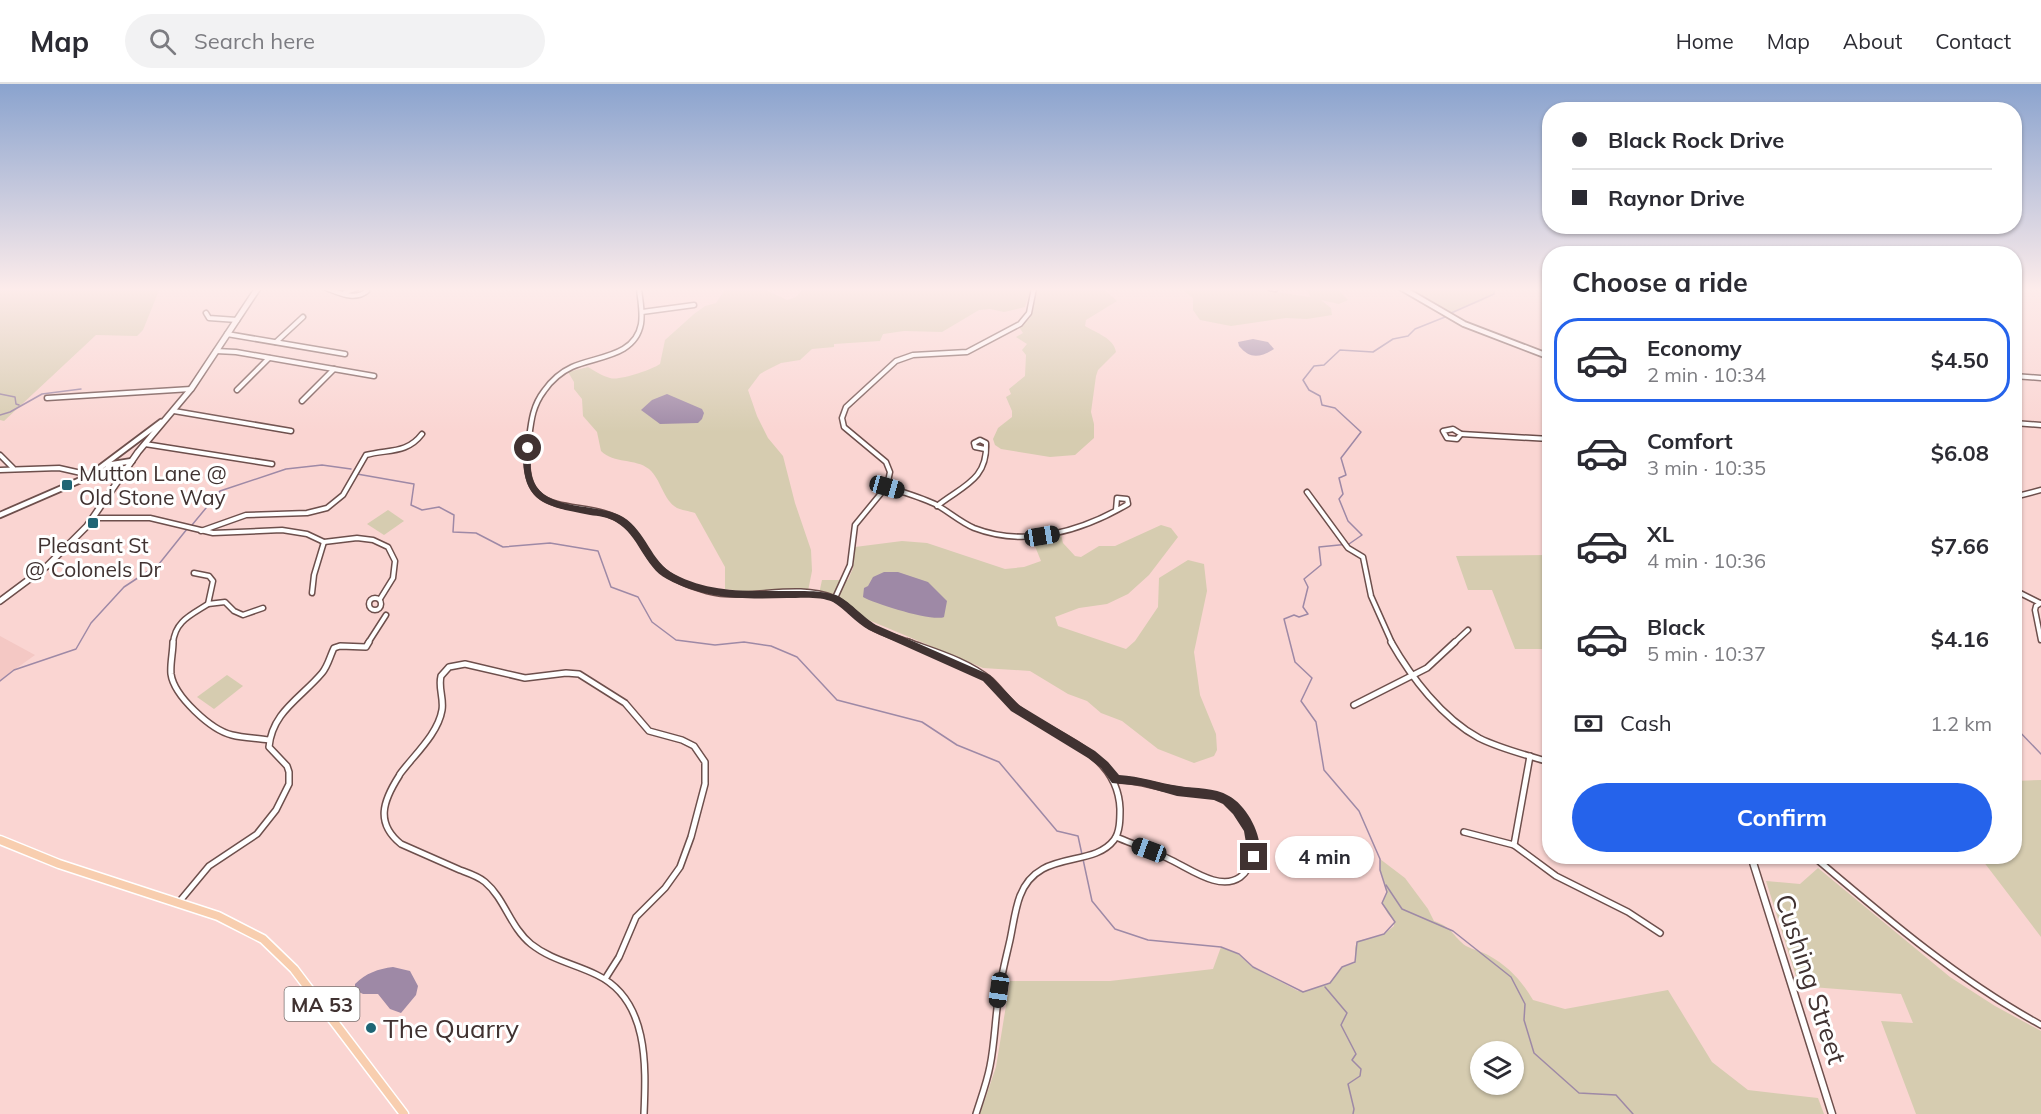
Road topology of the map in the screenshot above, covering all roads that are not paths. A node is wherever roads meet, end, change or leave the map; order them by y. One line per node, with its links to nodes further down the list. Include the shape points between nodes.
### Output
1 (226, 336): 8 (main road)
2 (240, 336): 7 (street)
3 (282, 336): 7 (street)
4 (634, 336): 52 (street, via 624,348 603,359 570,368 537,403 526,459 530,482 536,491 558,506 620,520 634,532 660,569 696,588 732,595)
5 (997, 336): 39 (street, via 967,352 913,355 896,361 846,407 842,417 844,428 885,460 890,471)
6 (1497, 336): 10 (street)
7 (276, 342): 9 (street)
8 (216, 351): 11 (street); 16 (main road)
9 (345, 354)
10 (1542, 354)
11 (269, 358): 12 (street); 17 (street)
12 (334, 369): 13 (street); 19 (street)
13 (374, 376)
14 (2022, 377): 15 (street)
15 (2041, 378)
16 (191, 389): 18 (street); 20 (main road)
17 (237, 390)
18 (47, 398)
19 (302, 401)
20 (174, 411): 23 (street); 27 (main road); 32 (street)
21 (2022, 424): 22 (street)
22 (2041, 425)
23 (291, 431)
24 (422, 434): 47 (street, via 406,450 366,455 343,495 327,508 307,513 246,515)
25 (1461, 434): 26 (street)
26 (1542, 439)
27 (145, 444): 30 (main road); 31 (street)
28 (986, 449): 43 (street, via 987,458 980,470)
29 (0, 455): 33 (street)
30 (132, 461): 32 (street); 34 (main road)
31 (272, 464)
32 (101, 467): 37 (street)
33 (13, 468): 35 (street); 36 (street)
34 (127, 468): 37 (street); 46 (main road)
35 (0, 470)
36 (71, 470): 37 (street); 38 (street)
37 (90, 475): 38 (street)
38 (81, 480): 45 (street)
39 (887, 487): 43 (street); 52 (street, via 855,524 849,567)
40 (2041, 490): 42 (street)
41 (1307, 492): 61 (street, via 1345,544 1364,557 1382,628)
42 (2022, 495)
43 (938, 506): 44 (street, via 978,530 1031,536 1071,530)
44 (1116, 510)
45 (0, 515)
46 (93, 518): 47 (street, via 150,518); 54 (main road, via 56,558)
47 (201, 531): 48 (street, via 282,530 307,534)
48 (324, 542): 50 (street); 53 (street, via 369,539 391,550 394,573)
49 (194, 573): 56 (street, via 209,576 213,581)
50 (312, 593)
51 (2022, 594): 55 (street)
52 (835, 598): 66 (street, via 872,628 987,678 1015,708 1091,755)
53 (380, 599)
54 (0, 602)
55 (2041, 603): 60 (street, via 2035,610)
56 (208, 604): 57 (street, via 225,602 243,615); 63 (street, via 182,620 174,631 171,674 176,689 198,714 221,731)
57 (263, 608)
58 (386, 615): 63 (street, via 366,647 334,648 324,671 275,722)
59 (1468, 630): 61 (street)
60 (2041, 640)
61 (1413, 676): 62 (street); 64 (street, via 1453,720 1472,733)
62 (1354, 705)
63 (269, 740): 73 (street, via 271,752 289,772 289,784 280,804 257,834 209,866)
64 (1530, 756): 65 (street); 70 (street)
65 (1542, 760)
66 (1116, 780): 68 (street, via 1120,805); 68 (street, via 1142,781 1227,800 1249,829 1254,857 1243,874 1222,881)
67 (1464, 832): 70 (street)
68 (1116, 837): 79 (street, via 1107,847 1047,866 1028,882 1020,895 999,990 990,1066)
69 (0, 840): 73 (main road, MA 53, via 59,864)
70 (1514, 845): 74 (street, via 1563,880 1631,912)
71 (1754, 864): 80 (street, Cushing Street)
72 (1823, 864): 76 (street, via 1944,966 1994,1000)
73 (179, 902): 77 (main road, MA 53, via 218,916 262,939 284,958)
74 (1660, 933)
75 (605, 979): 75 (street, via 554,958 529,942 479,877 401,844 384,823 388,795 440,715 440,676 451,666 464,664 529,678 566,673 581,676 626,705 647,730 694,746 705,762 705,783 680,867 636,917); 78 (street, via 628,1003 639,1027)
76 (2041, 1025)
77 (404, 1114)
78 (644, 1114)
79 (976, 1114)
80 (1833, 1114)

